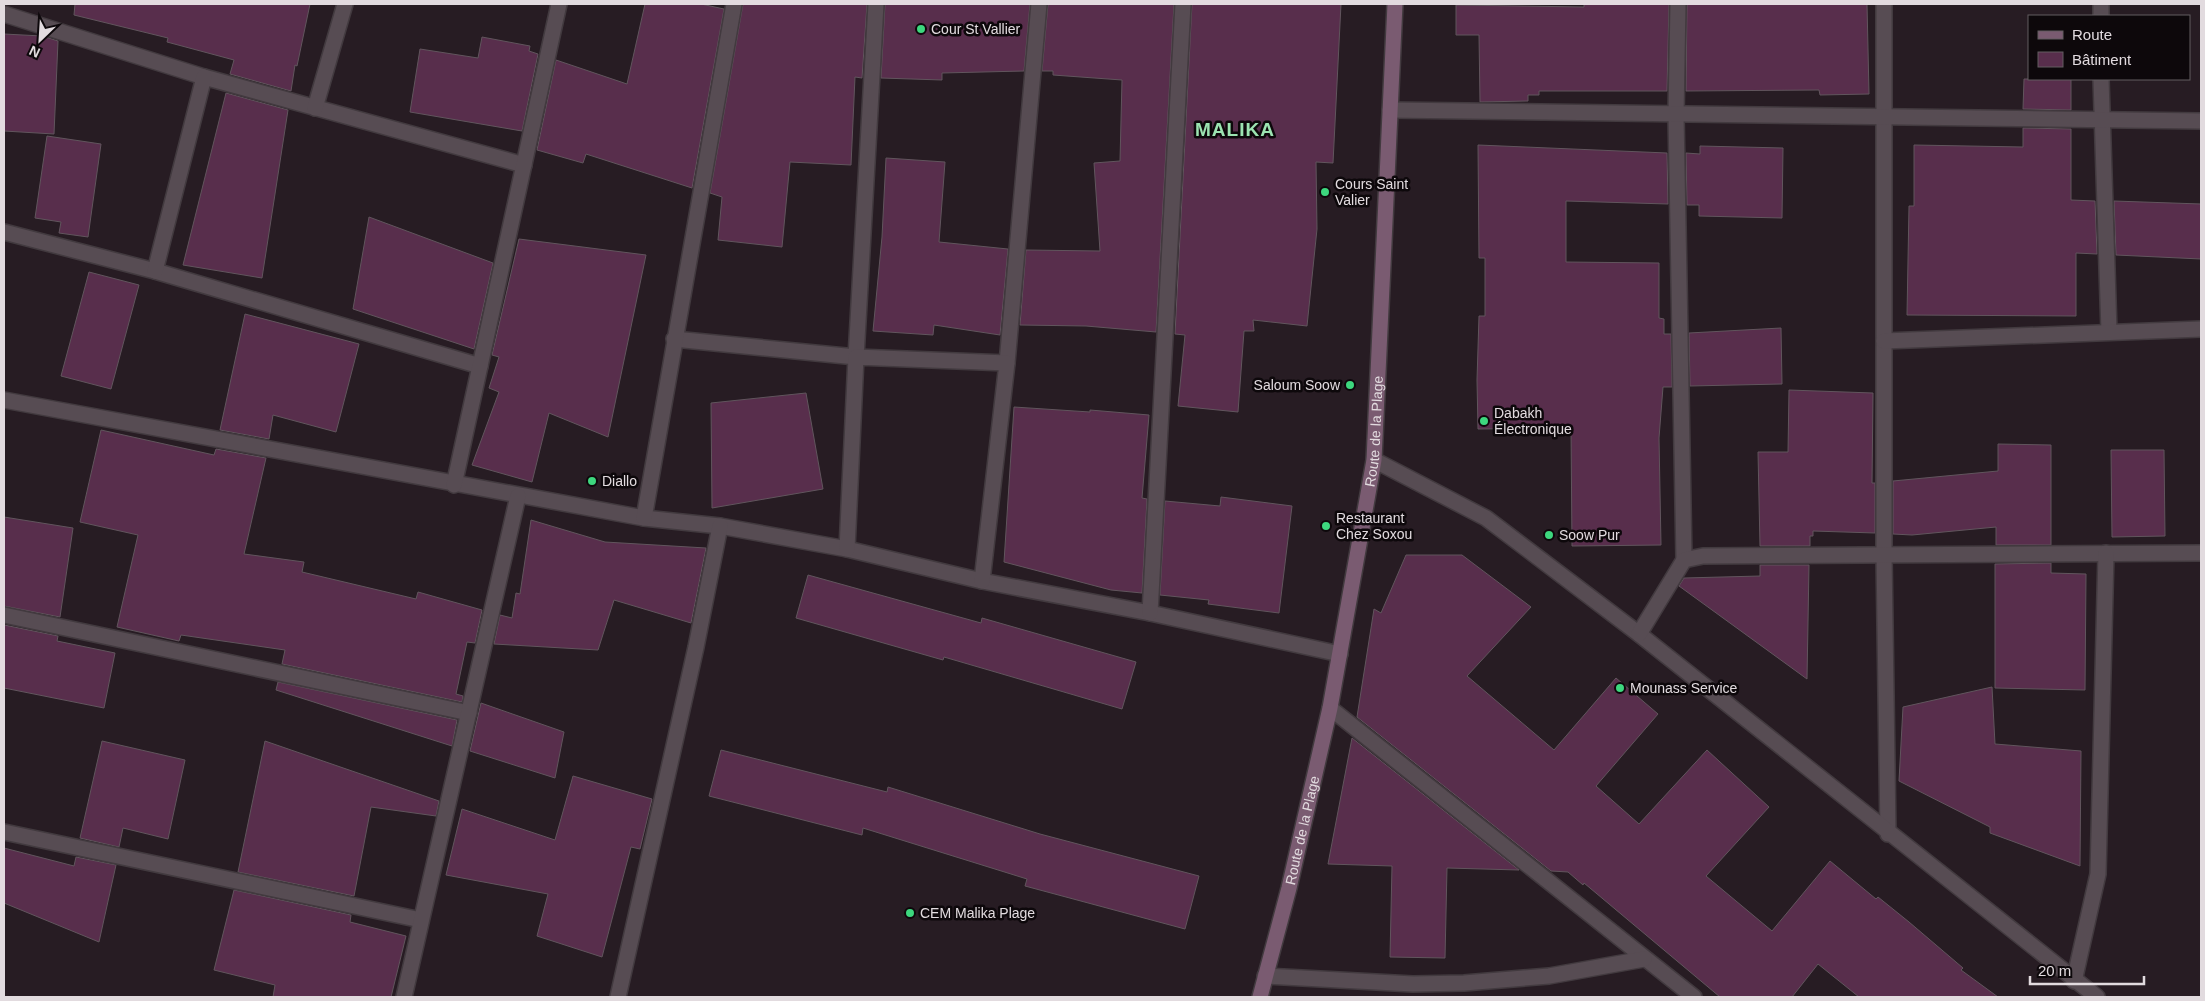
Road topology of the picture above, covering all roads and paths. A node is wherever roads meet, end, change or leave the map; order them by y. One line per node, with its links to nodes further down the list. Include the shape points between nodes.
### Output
1 (345, 4): 13 (street)
2 (559, 4): 19 (street)
3 (734, 4): 24 (street)
4 (876, 4): 26 (street)
5 (1039, 4): 27 (street)
6 (1184, 4): 41 (street)
7 (1395, 4): 14 (main road, Route de la Plage)
8 (1678, 4): 15 (street)
9 (1884, 4): 16 (street)
10 (4, 14): 11 (street)
11 (204, 77): 13 (street); 21 (street)
12 (2101, 80): 17 (street)
13 (315, 108): 19 (street)
14 (1390, 110): 15 (street); 30 (main road, Route de la Plage)
15 (1676, 115): 16 (street); 39 (street)
16 (1883, 118): 17 (street); 25 (street)
17 (2102, 121): 18 (street); 23 (street)
18 (2201, 122)
19 (524, 165): 28 (street)
20 (4, 232): 21 (street)
21 (154, 271): 28 (street)
22 (2201, 329): 23 (street)
23 (2109, 332): 25 (street)
24 (674, 339): 26 (street); 33 (street)
25 (1884, 341): 38 (street)
26 (856, 357): 27 (street); 35 (street)
27 (1007, 363): 40 (street)
28 (480, 366): 31 (street)
29 (4, 400): 31 (street)
30 (1374, 460): 43 (street, via 1486,518); 44 (main road, Route de la Plage)
31 (454, 485): 32 (street)
32 (518, 496): 33 (street); 46 (street)
33 (644, 518): 34 (street)
34 (720, 526): 35 (street); 54 (street)
35 (847, 549): 40 (street)
36 (2106, 553): 37 (street); 38 (street); 52 (street, via 2098,874)
37 (2201, 553)
38 (1884, 555): 39 (street, via 1703,556); 48 (street)
39 (1684, 560): 43 (street)
40 (982, 581): 41 (street)
41 (1150, 613): 44 (street)
42 (4, 615): 46 (street)
43 (1639, 634): 48 (street)
44 (1340, 654): 45 (main road, Route de la Plage)
45 (1330, 708): 50 (street); 51 (main road, Route de la Plage, via 1289,888)
46 (469, 713): 49 (street)
47 (4, 832): 49 (street)
48 (1888, 834): 52 (street)
49 (421, 920): 53 (street)
50 (1644, 958): 51 (street, via 1549,976 1464,983 1413,984); 56 (street)
51 (1265, 976): 55 (main road, Route de la Plage)
52 (2074, 981): 57 (street)
53 (404, 997)
54 (618, 997)
55 (1260, 997)
56 (1694, 997)
57 (2097, 997)

